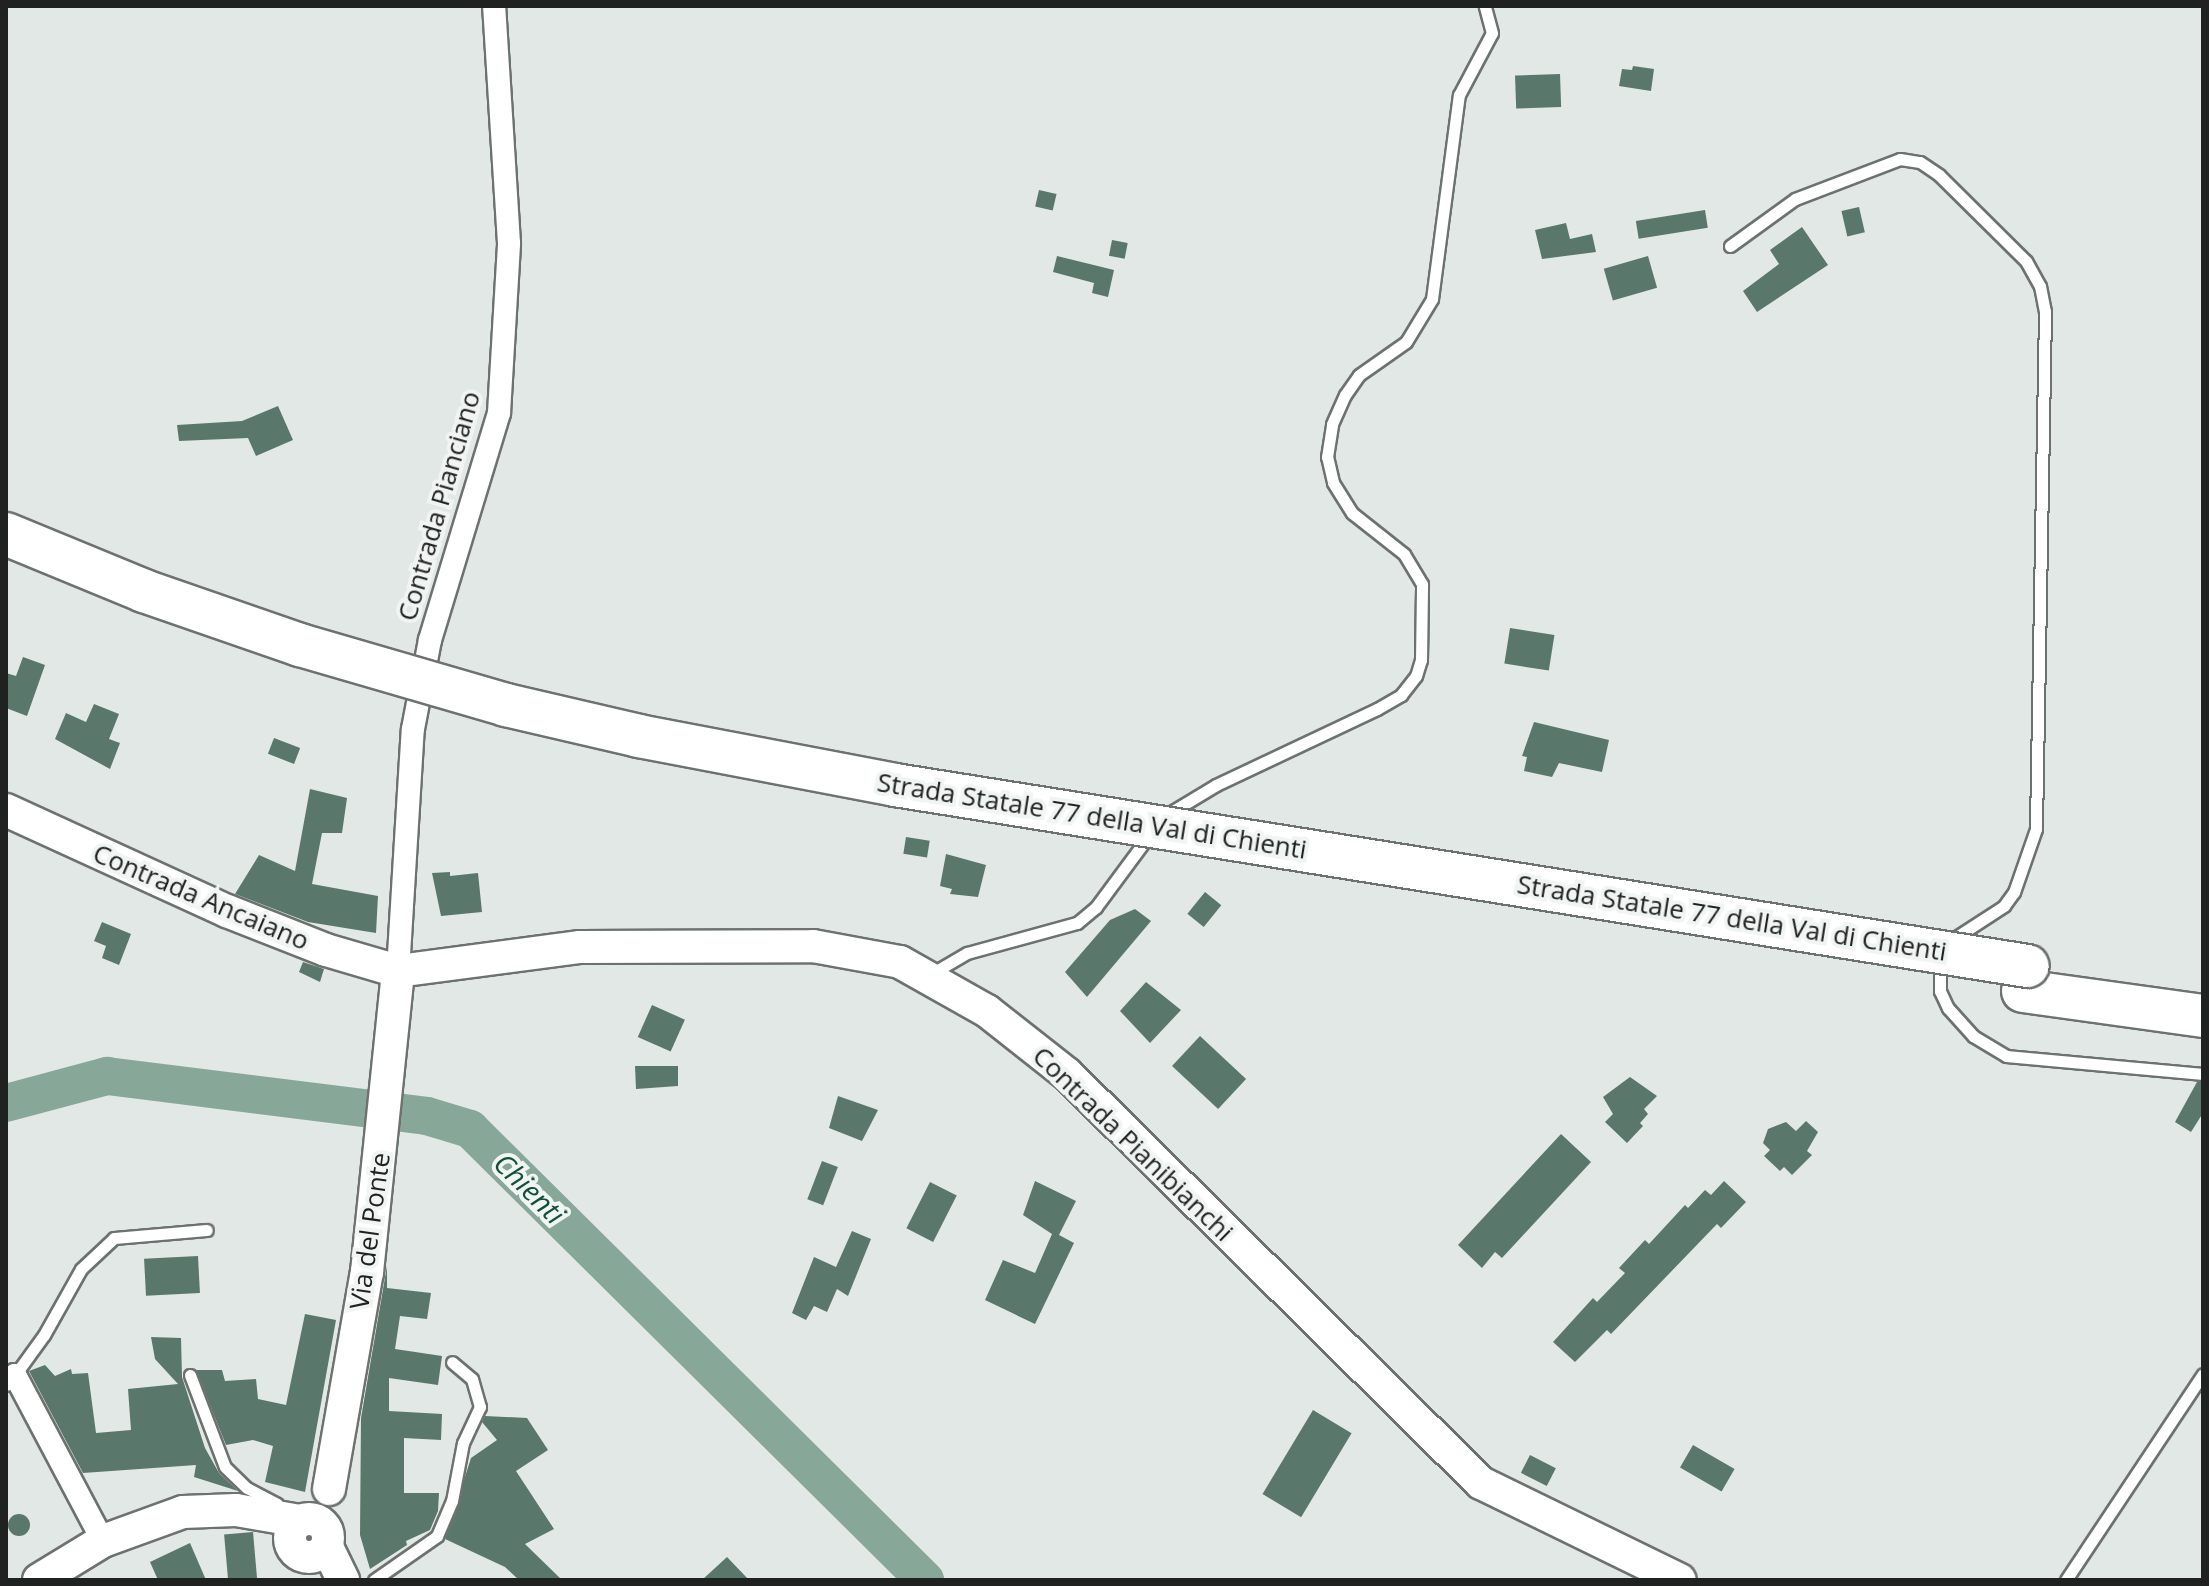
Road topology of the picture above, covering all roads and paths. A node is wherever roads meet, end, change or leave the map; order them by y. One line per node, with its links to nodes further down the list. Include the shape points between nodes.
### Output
1 (494, 6): 9 (street, Contrada Pianciano, via 509,243 499,413 430,640 413,729)
2 (1485, 6): 10 (lane, via 1492,33 1459,95 1432,299 1406,342 1359,375 1345,395 1332,424 1327,457 1333,482 1352,513 1404,554 1422,584 1416,676 1401,695 1377,709 1169,809 1096,907 1077,923 967,953)
3 (1730, 246): 14 (lane, via 1795,199 1900,159 1920,162 1939,175 2033,273 2045,311 2034,716 2040,801 2014,892 1991,916 1942,948 1940,991 1966,1030 2006,1056)
4 (6, 534): 11 (highway, Strada Statale 77 della Val di Chienti, bridge, via 144,591 300,645 506,705 639,736 895,785)
5 (6, 561): 11 (highway, Strada Statale 77 della Val di Chienti, via 299,671 506,730 680,767 907,811)
6 (6, 810): 7 (street)
7 (38, 827): 8 (street, Contrada Ancaiano); 9 (street, Contrada Ancaiano, via 227,911 326,950)
8 (6, 829)
9 (398, 971): 10 (street, Contrada Pianibianchi, via 580,947 731,945 861,951); 21 (street, Via del Ponte, via 367,1272 329,1489)
10 (929, 976): 25 (street, Contrada Pianibianchi, via 987,1011 1067,1074 1481,1483)
11 (2025, 978): 12 (highway, Strada Statale 77 della Val di Chienti); 13 (highway, Strada Statale 77 della Val di Chienti)
12 (2203, 992)
13 (2203, 1016)
14 (2203, 1074)
15 (207, 1230): 19 (lane, via 114,1238 81,1269 44,1335)
16 (452, 1362): 24 (lane, via 472,1379 480,1407 463,1443 452,1501 437,1536)
17 (2203, 1374): 26 (lane)
18 (190, 1375): 21 (lane, via 215,1448 233,1477)
19 (10, 1377): 20 (street)
20 (103, 1541): 21 (street, via 183,1512 219,1509 261,1517); 22 (street)
21 (308, 1544): 23 (street)
22 (39, 1580)
23 (343, 1580)
24 (374, 1580)
25 (1680, 1580)
26 (2066, 1580)

